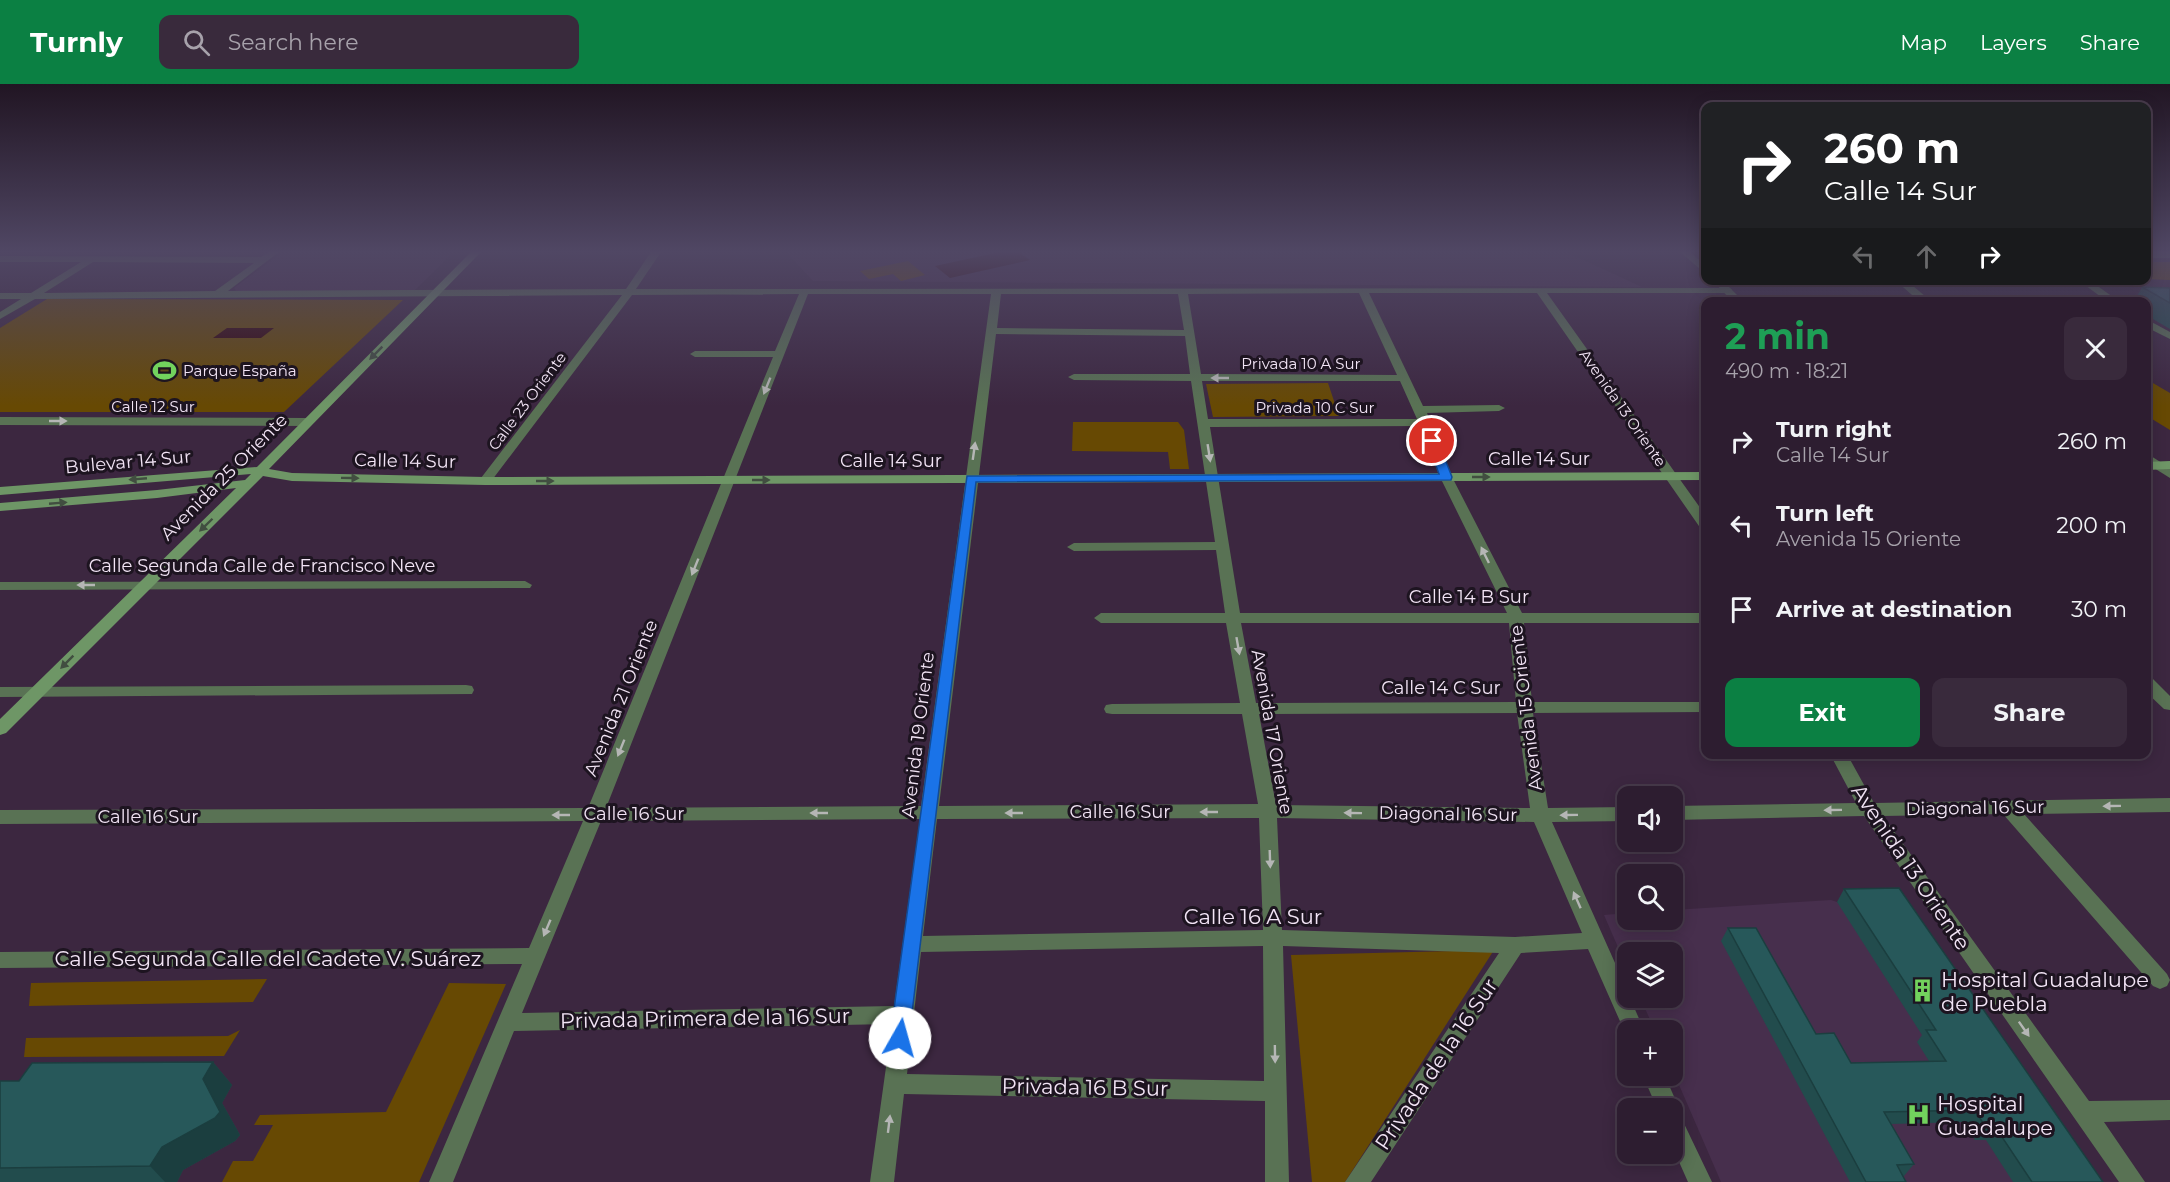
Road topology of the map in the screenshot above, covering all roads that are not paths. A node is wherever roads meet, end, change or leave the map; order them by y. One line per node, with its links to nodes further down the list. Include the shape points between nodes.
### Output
1 (21, 303): 9 (street)
2 (425, 303): 22 (main road, Avenida 25 Oriente, one-way to 22)
3 (620, 303): 34 (street, Calle 23 Oriente)
4 (800, 303): 15 (street, Avenida 21 Oriente)
5 (994, 303): 11 (street, Avenida 19 Oriente)
6 (1185, 303): 12 (street, Avenida 17 Oriente)
7 (1369, 303): 18 (street, Avenida 15 Oriente)
8 (1549, 303): 27 (street, Avenida 13 Oriente)
9 (0, 316)
10 (2151, 325): 13 (street)
11 (990, 331): 12 (street); 32 (street, Avenida 19 Oriente, one-way to 11)
12 (1190, 333): 17 (street, Avenida 17 Oriente)
13 (2170, 336)
14 (695, 354): 15 (street)
15 (780, 354): 33 (street, Avenida 21 Oriente, one-way to 33)
16 (1074, 377): 17 (street, Privada 10 A Sur)
17 (1197, 378): 18 (street, Privada 10 A Sur, one-way to 17); 23 (street, Avenida 17 Oriente)
18 (1404, 378): 20 (street, Avenida 15 Oriente)
19 (1499, 408): 20 (street, Privada 10 C Sur)
20 (1422, 416): 23 (street, Privada 10 C Sur); 30 (street, Avenida 15 Oriente)
21 (0, 421): 22 (street, Calle 12 Sur, one-way to 22)
22 (306, 422): 25 (main road, Avenida 25 Oriente)
23 (1204, 423): 31 (street, Avenida 17 Oriente, one-way to 31)
24 (2158, 466): 26 (street)
25 (259, 471): 29 (main road, Calle 14 Sur); 35 (main road, Avenida 25 Oriente); 36 (main road, Bulevar 14 Sur, one-way to 36)
26 (2170, 474)
27 (1671, 476): 28 (main road, Calle 14 Sur); 30 (main road, Calle 14 Sur, one-way to 27); 38 (street, Avenida 13 Oriente)
28 (1701, 476)
29 (292, 477): 34 (main road, Calle 14 Sur, one-way to 34); 35 (main road, Calle 14 Sur)
30 (1446, 477): 31 (main road, Calle 14 Sur); 44 (street, Avenida 15 Oriente, one-way to 30)
31 (1213, 478): 32 (main road, Calle 14 Sur); 40 (street, Avenida 17 Oriente)
32 (971, 479): 33 (main road, Calle 14 Sur, one-way to 32); 63 (street, Avenida 19 Oriente)
33 (730, 480): 34 (main road, Calle 14 Sur, one-way to 33); 65 (street, Avenida 21 Oriente, one-way to 65)
34 (485, 481)
35 (248, 484): 37 (main road, Bulevar 14 Sur, one-way to 35); 41 (main road, Avenida 25 Oriente, one-way to 41)
36 (0, 491)
37 (0, 507)
38 (1701, 519)
39 (1074, 546): 40 (street)
40 (1223, 546): 46 (street, Avenida 17 Oriente)
41 (144, 585): 42 (street, Calle Segunda Calle de Francisco Neve); 43 (street, Calle Segunda Calle de Francisco Neve, one-way to 43); 50 (main road, Avenida 25 Oriente, one-way to 50)
42 (525, 585)
43 (0, 586)
44 (1516, 617): 46 (street, Calle 14 B Sur); 47 (street, Calle 14 B Sur); 53 (street, Avenida 15 Oriente)
45 (1101, 618): 46 (street, Calle 14 B Sur)
46 (1233, 618): 56 (street, Avenida 17 Oriente, one-way to 56)
47 (1701, 618)
48 (2151, 687): 52 (street)
49 (466, 690): 50 (street)
50 (38, 691): 51 (street); 57 (main road, Avenida 25 Oriente)
51 (0, 692)
52 (2170, 705)
53 (1524, 707): 54 (street, Calle 14 C Sur); 56 (street, Calle 14 C Sur); 67 (street, Avenida 15 Oriente)
54 (1701, 707)
55 (1112, 709): 56 (street, Calle 14 C Sur)
56 (1250, 709): 62 (street, Avenida 17 Oriente)
57 (0, 729)
58 (1841, 759): 61 (street, Avenida 13 Oriente)
59 (2170, 805): 60 (street, Diagonal 16 Sur, one-way to 60)
60 (2008, 808): 61 (street, Diagonal 16 Sur); 75 (street)
61 (1868, 809): 64 (street, Diagonal 16 Sur, one-way to 64); 82 (street, Avenida 13 Oriente, one-way to 82)
62 (1268, 811): 63 (street, Calle 16 Sur, one-way to 63); 67 (street, Diagonal 16 Sur, one-way to 62); 69 (street, Avenida 17 Oriente, one-way to 69)
63 (928, 813): 65 (street, Calle 16 Sur, one-way to 65); 71 (street, Avenida 19 Oriente)
64 (1683, 813)
65 (594, 814): 68 (street, Calle 16 Sur, one-way to 68); 73 (street, Avenida 21 Oriente, one-way to 73)
66 (1617, 814): 67 (street, Diagonal 16 Sur, one-way to 67)
67 (1540, 815): 70 (street, Avenida 15 Oriente, one-way to 67)
68 (0, 817)
69 (1273, 938): 71 (street, Calle 16 A Sur); 72 (street, Calle 16 A Sur); 80 (street, Avenida 17 Oriente, one-way to 80)
70 (1595, 940): 72 (street, Calle 16 A Sur); 77 (street, Avenida 15 Oriente)
71 (912, 944): 76 (street, Avenida 19 Oriente)
72 (1515, 945): 87 (street, Privada de la 16 Sur)
73 (535, 956): 74 (street, Calle Segunda Calle del Cadete V. Suárez); 78 (street, Avenida 21 Oriente)
74 (0, 960)
75 (2160, 980)
76 (902, 1015): 78 (street, Privada Primera de la 16 Sur); 79 (street, Avenida 19 Oriente)
77 (1630, 1020)
78 (508, 1022): 84 (street, Avenida 21 Oriente)
79 (894, 1084): 80 (street, Privada 16 B Sur); 85 (street, Avenida 19 Oriente, one-way to 79)
80 (1276, 1091): 86 (street, Avenida 17 Oriente)
81 (2170, 1110): 82 (street)
82 (2082, 1112): 89 (street, Avenida 13 Oriente)
83 (1683, 1144): 88 (street)
84 (441, 1182)
85 (882, 1182)
86 (1277, 1182)
87 (1357, 1182)
88 (1700, 1182)
89 (2133, 1182)

